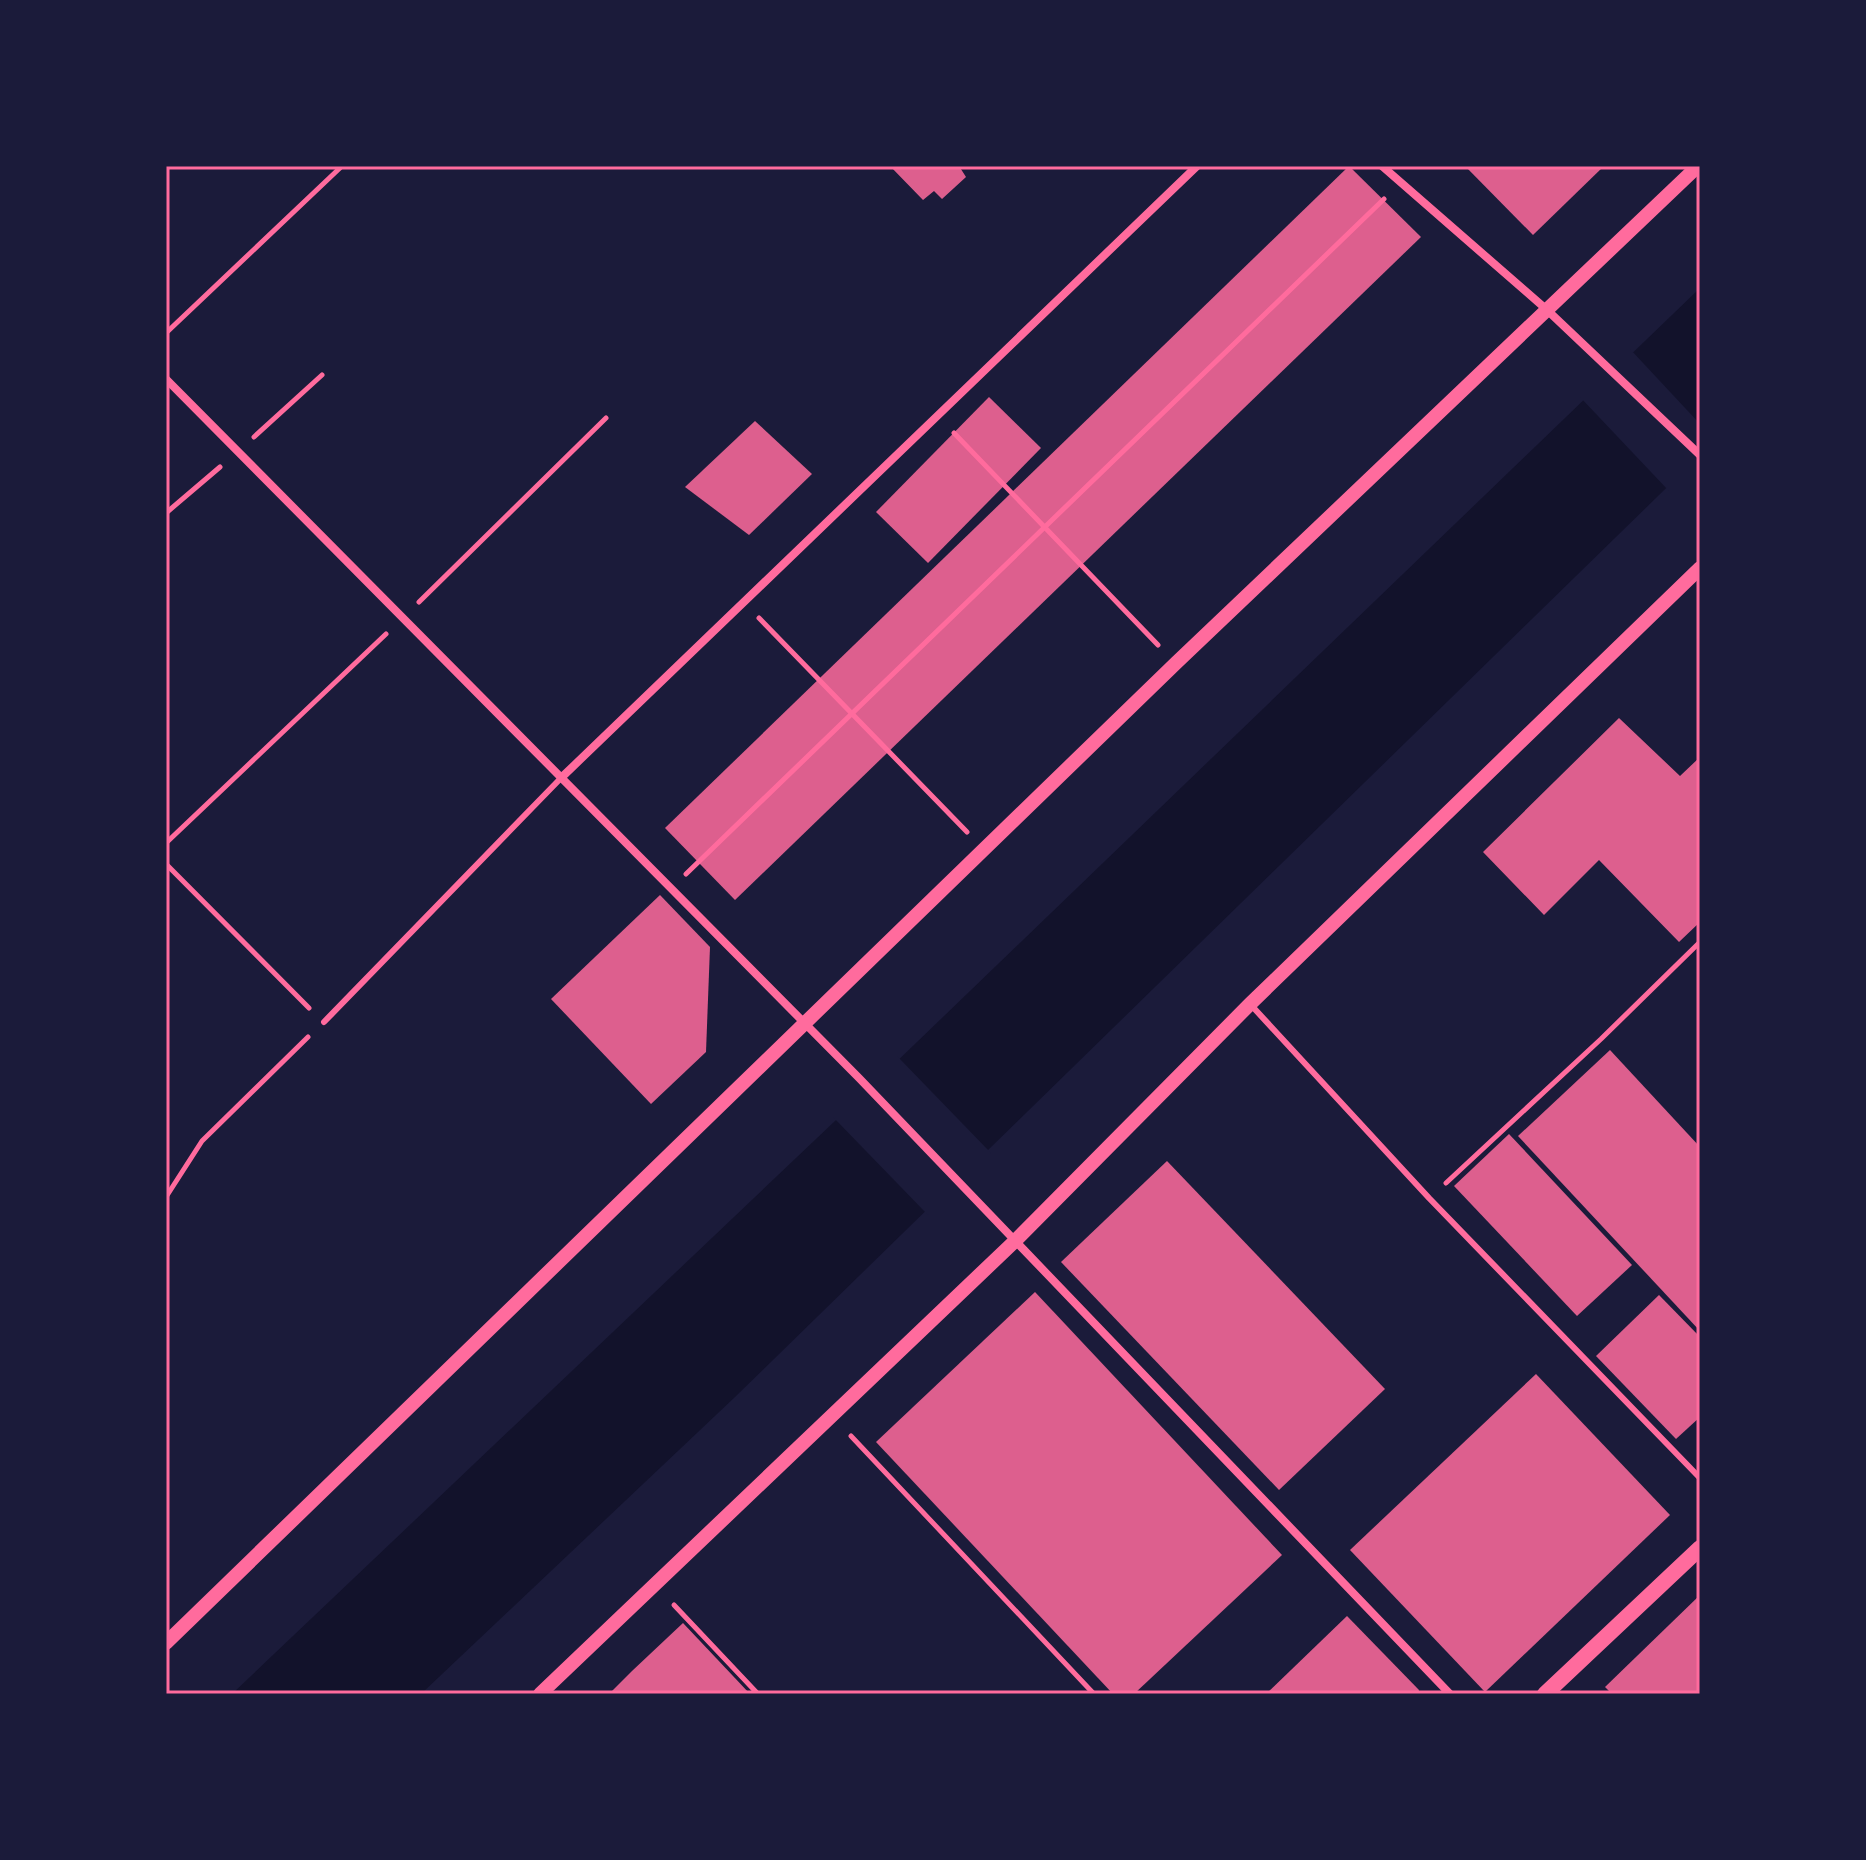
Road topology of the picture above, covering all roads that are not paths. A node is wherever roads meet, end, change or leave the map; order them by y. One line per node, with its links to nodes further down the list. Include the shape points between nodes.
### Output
1 (1197, 166): 8 (street)
2 (1382, 166): 4 (street)
3 (1698, 166): 4 (street)
4 (1546, 309): 6 (street); 11 (street)
5 (166, 379): 8 (street)
6 (1700, 455)
7 (1700, 568): 9 (street)
8 (561, 778): 10 (lane); 11 (street)
9 (1250, 1004): 12 (street); 13 (lane)
10 (324, 1022)
11 (805, 1024): 12 (street); 15 (street)
12 (1016, 1240): 16 (street); 17 (street)
13 (1700, 1478)
14 (1700, 1548): 18 (main road)
15 (166, 1643)
16 (540, 1694)
17 (1450, 1694)
18 (1545, 1694)

